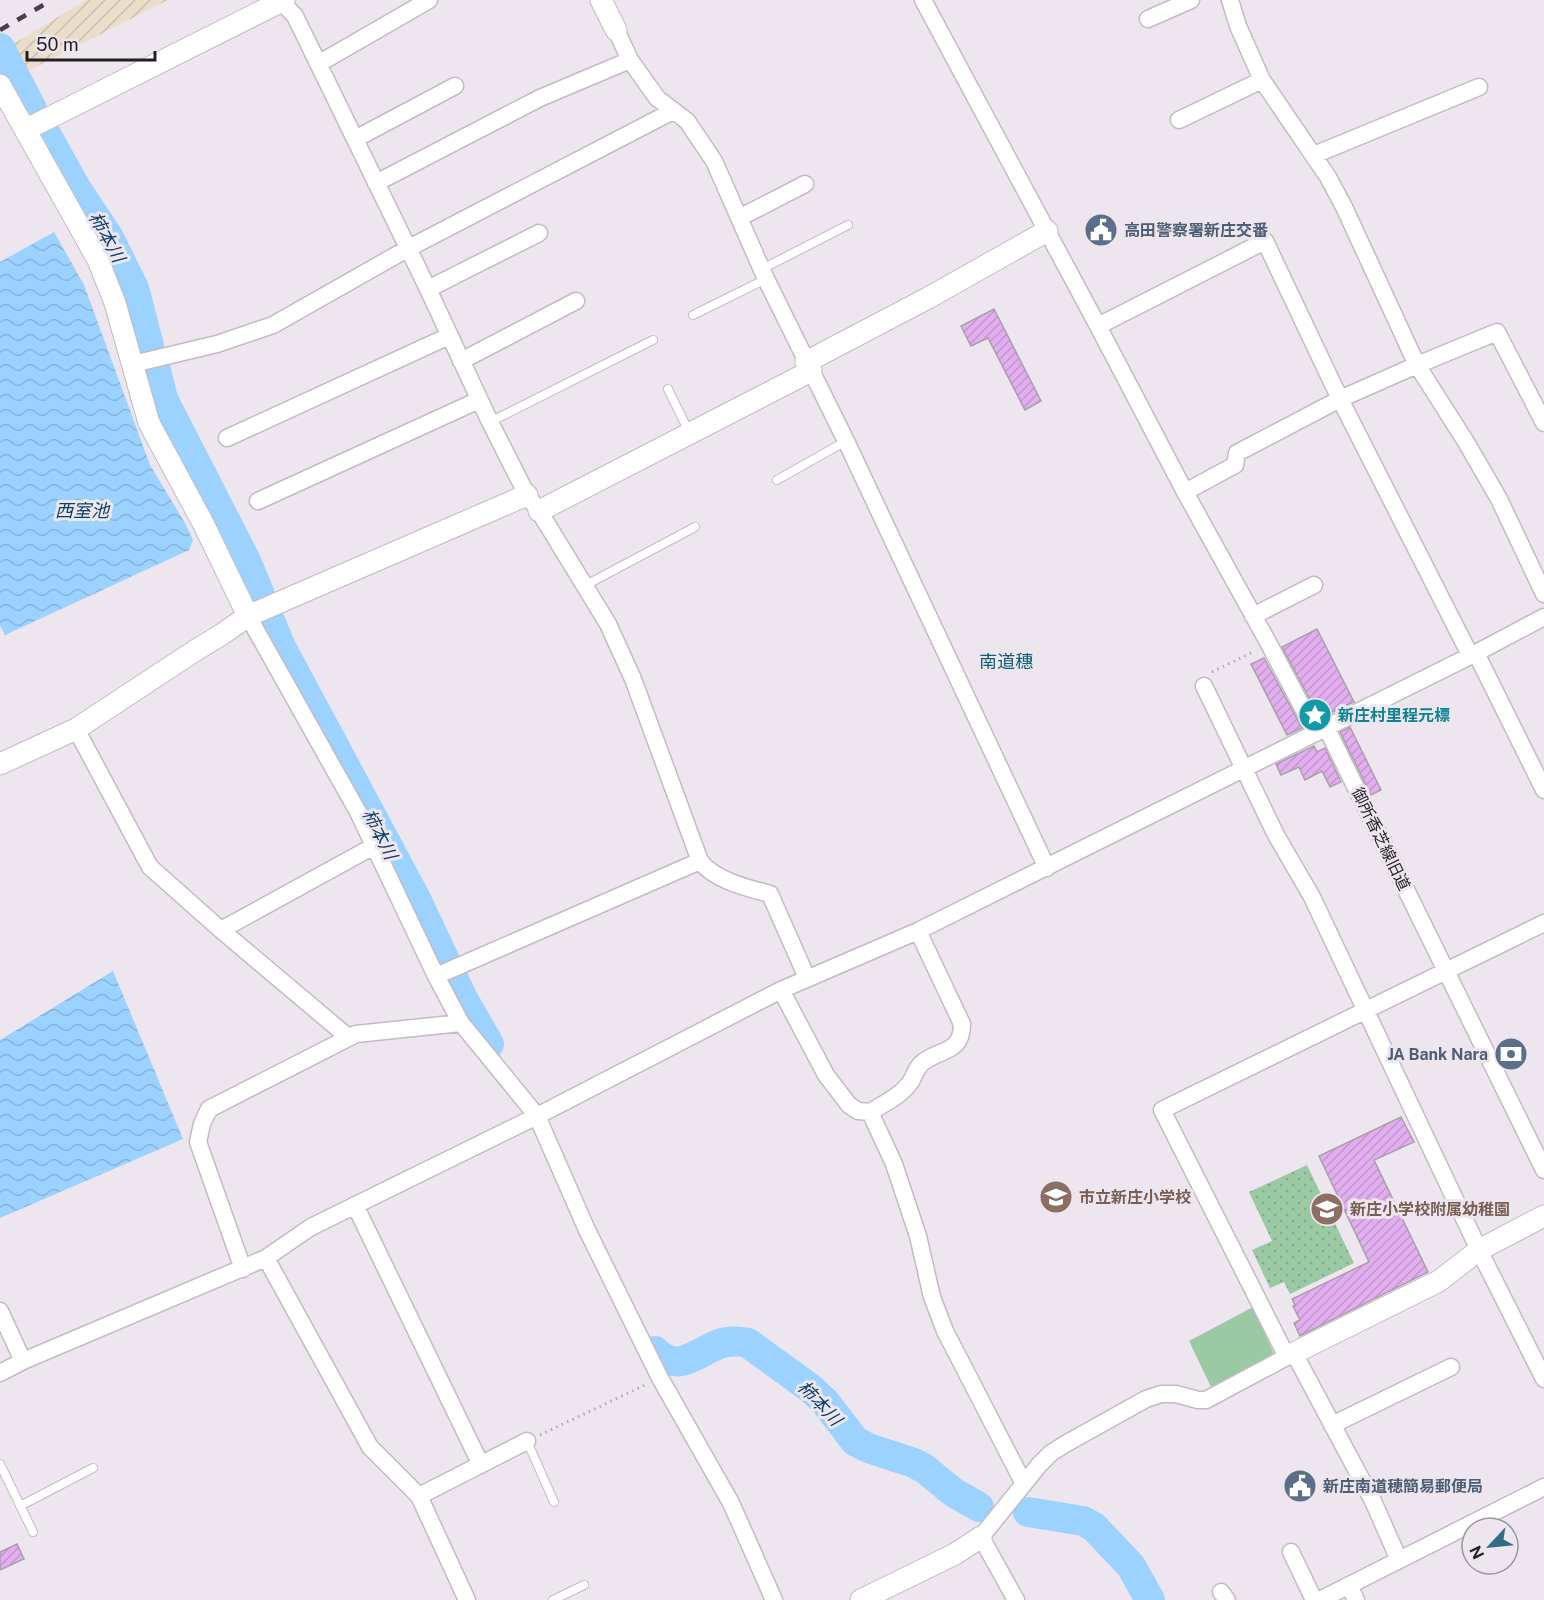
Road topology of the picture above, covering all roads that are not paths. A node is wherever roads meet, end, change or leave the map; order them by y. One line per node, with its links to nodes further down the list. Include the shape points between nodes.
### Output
1 (429, 0): 10 (street)
2 (602, 0): 8 (street)
3 (922, 0): 24 (street, 御所香芝線旧道)
4 (1191, 0): 7 (street)
5 (1230, 0): 11 (street)
6 (282, 1): 10 (street, via 295,16); 17 (street)
7 (1148, 19)
8 (616, 30): 9 (street)
9 (630, 60): 15 (street, via 657,98); 20 (street, via 540,98)
10 (318, 64): 18 (street)
11 (1262, 80): 16 (street); 19 (street)
12 (0, 85): 17 (street)
13 (454, 86): 18 (street)
14 (1479, 87): 19 (street)
15 (674, 111): 22 (street, via 687,121 714,160); 26 (street)
16 (1179, 120)
17 (25, 130): 35 (street, via 98,260)
18 (355, 139): 20 (street)
19 (1314, 155): 36 (street, via 1344,207)
20 (376, 183): 26 (street)
21 (805, 184): 22 (street)
22 (739, 218): 27 (street)
23 (848, 225): 27 (lane)
24 (1047, 231): 31 (street, 御所香芝線旧道); 37 (street)
25 (539, 232): 28 (street)
26 (407, 249): 28 (street); 35 (street, via 273,325 217,344)
27 (764, 274): 30 (lane); 37 (street)
28 (428, 289): 32 (street)
29 (576, 301): 34 (street)
30 (693, 315)
31 (1098, 326): 40 (street, via 1265,241); 47 (street, 御所香芝線旧道)
32 (449, 336): 34 (street); 44 (street)
33 (653, 340): 41 (lane)
34 (460, 361): 39 (street)
35 (133, 364): 54 (street, via 149,423)
36 (1417, 365): 40 (street); 42 (street, via 1497,332); 53 (street, via 1499,499)
37 (808, 367): 43 (street); 45 (street)
38 (668, 389): 43 (lane)
39 (479, 399): 41 (street); 48 (street)
40 (1340, 399): 47 (street, via 1237,453 1235,465); 57 (street)
41 (490, 422): 49 (street)
42 (1544, 423)
43 (689, 433): 49 (street)
44 (227, 438)
45 (846, 441): 46 (lane); 66 (street)
46 (777, 480)
47 (1185, 492): 55 (street, 御所香芝線旧道)
48 (258, 501)
49 (533, 503): 52 (street); 54 (street)
50 (695, 527): 52 (lane)
51 (1314, 585): 55 (street)
52 (584, 586): 65 (street, via 608,624 633,679)
53 (1544, 594)
54 (248, 616): 59 (street); 64 (street)
55 (1253, 616): 60 (street, 御所香芝線旧道)
56 (1544, 617): 57 (street)
57 (1473, 654): 60 (street); 63 (street)
58 (1204, 686): 62 (street)
59 (76, 729): 61 (street); 68 (street, via 150,867)
60 (1321, 730): 62 (street); 71 (street, 御所香芝線旧道)
61 (0, 764)
62 (1244, 769): 66 (street); 74 (street, via 1276,836 1312,897)
63 (1544, 790)
64 (374, 846): 68 (street); 70 (street)
65 (700, 861): 70 (street); 72 (street, via 720,877 770,894)
66 (1047, 868): 69 (street)
67 (1544, 923): 71 (street)
68 (221, 930): 76 (street)
69 (918, 931): 72 (street); 77 (street, via 962,1024 962,1036 955,1045 923,1062 902,1092)
70 (445, 972): 75 (street)
71 (1446, 972): 74 (street); 79 (street, 御所香芝線旧道)
72 (807, 978): 73 (street)
73 (781, 990): 77 (street, via 826,1075 849,1105); 78 (street)
74 (1365, 1011): 82 (street); 86 (street, via 1162,1110)
75 (461, 1023): 76 (street); 78 (street)
76 (348, 1037): 84 (street, via 209,1109 202,1124 198,1142)
77 (870, 1112): 96 (street, via 894,1164 945,1331)
78 (537, 1116): 80 (street); 109 (street, via 660,1378 730,1503)
79 (1544, 1170)
80 (355, 1205): 83 (street, via 311,1227); 94 (street)
81 (1544, 1216): 82 (street)
82 (1479, 1250): 86 (street, via 1439,1281); 90 (street)
83 (266, 1258): 84 (street); 98 (street, via 370,1447)
84 (243, 1269): 87 (street)
85 (0, 1311): 87 (street)
86 (1290, 1355): 91 (street); 96 (street, via 1206,1400 1176,1394 1146,1399 1051,1453)
87 (23, 1361): 89 (street)
88 (1451, 1367): 91 (street)
89 (0, 1373)
90 (1544, 1379)
91 (1332, 1425): 104 (street)
92 (527, 1441): 94 (street); 99 (lane)
93 (0, 1464): 100 (lane)
94 (481, 1465): 98 (street)
95 (93, 1468): 100 (lane)
96 (1024, 1484): 102 (street)
97 (1544, 1487): 104 (street)
98 (419, 1496): 107 (street)
99 (554, 1502)
100 (20, 1506): 101 (lane)
101 (33, 1532)
102 (981, 1537): 110 (street); 111 (street)
103 (1291, 1552): 112 (street)
104 (1399, 1560): 106 (street)
105 (584, 1586): 108 (lane)
106 (1352, 1592): 113 (street)
107 (467, 1600)
108 (553, 1600)
109 (774, 1600)
110 (861, 1600)
111 (1016, 1600)
112 (1314, 1600)
113 (1320, 1600)

